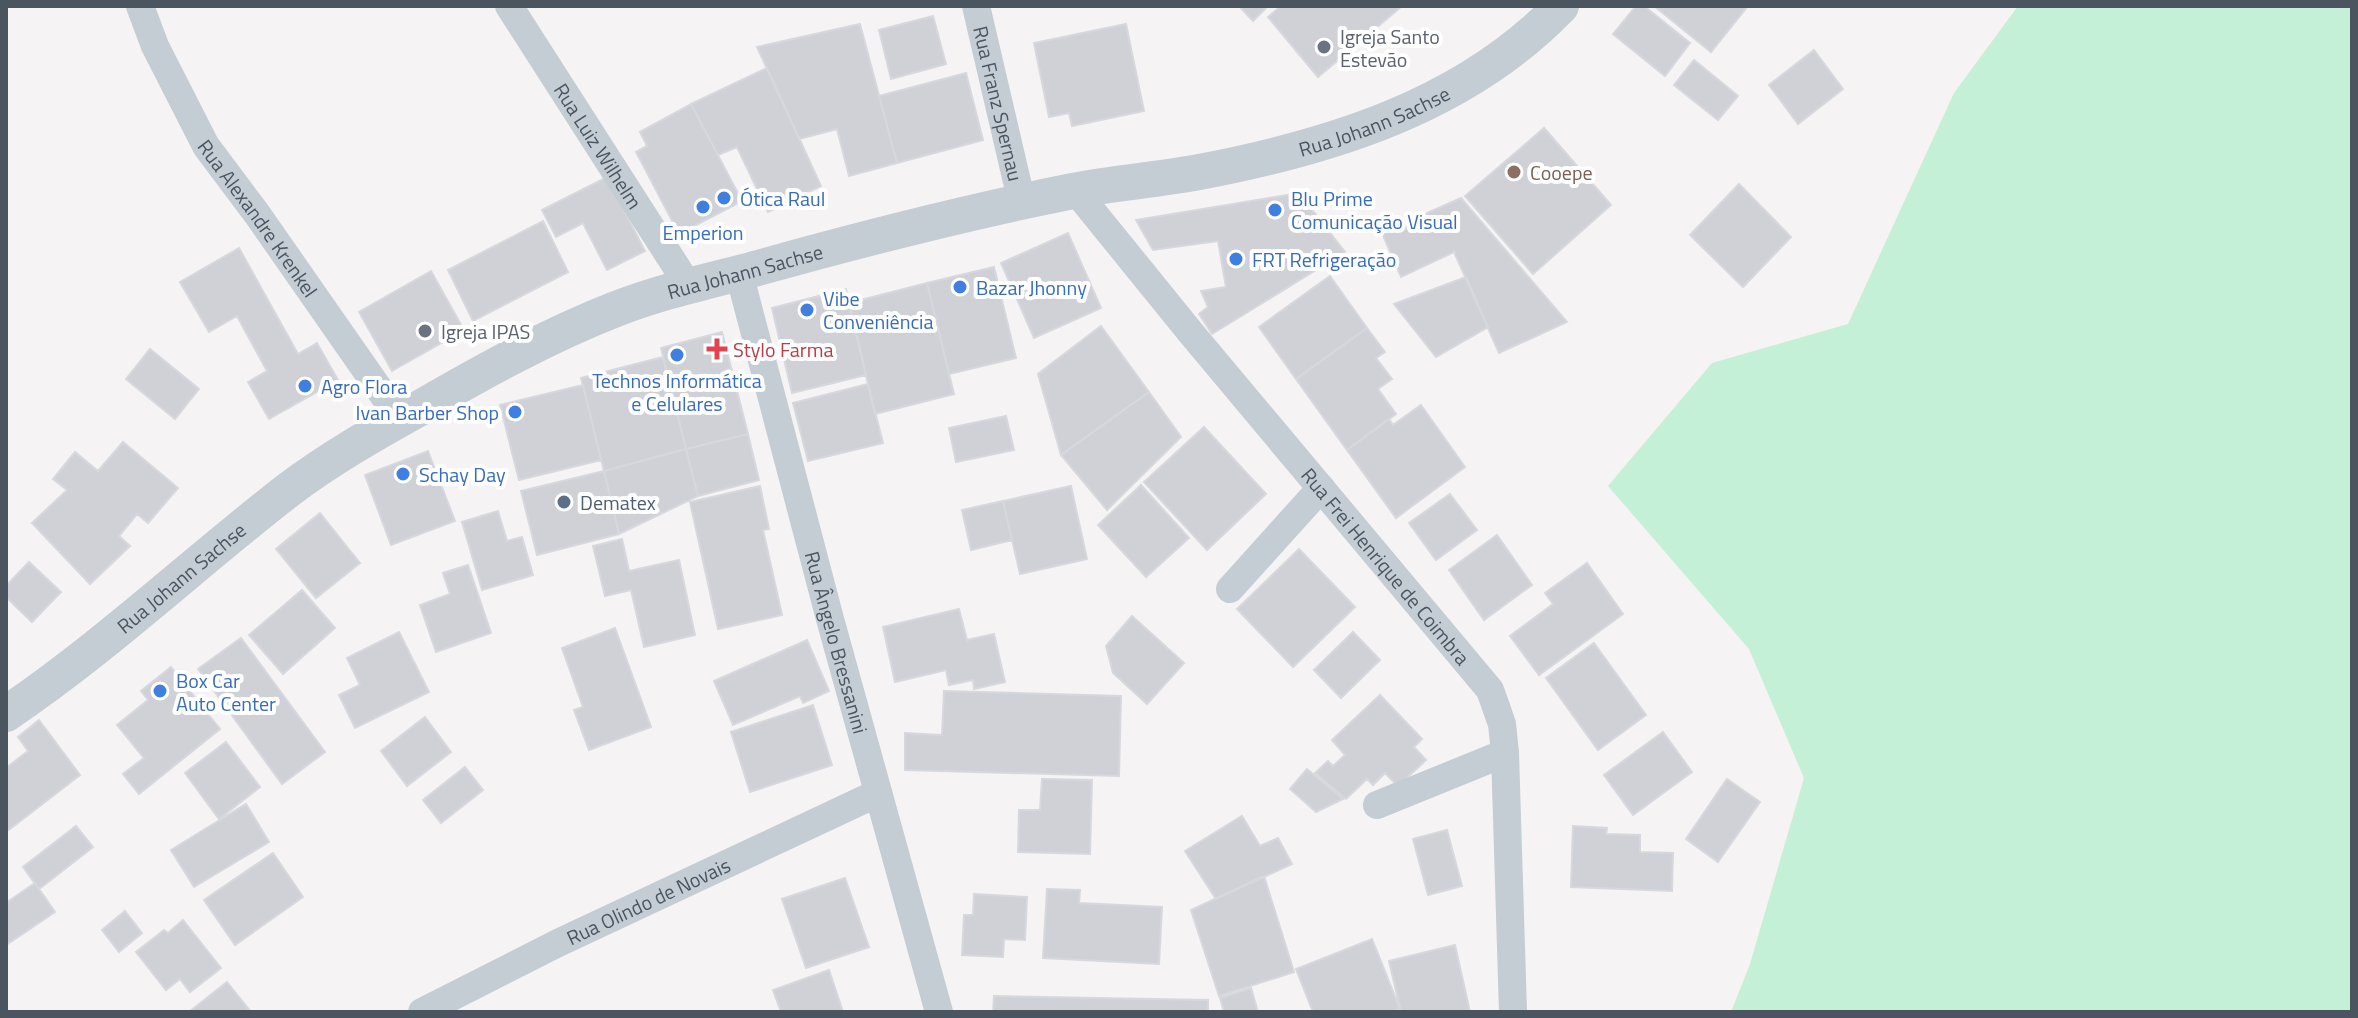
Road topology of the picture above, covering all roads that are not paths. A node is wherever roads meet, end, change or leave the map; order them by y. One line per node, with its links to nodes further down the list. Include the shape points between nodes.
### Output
1 (140, 6): 9 (street, Rua Alexandre Krenkel, via 206,146)
2 (509, 6): 8 (street, Rua Luiz Wilhelm)
3 (976, 6): 6 (street, Rua Franz Spernau)
4 (1561, 6): 5 (street, Rua Johann Sachse, via 1505,57 1387,121 1334,141 1246,162)
5 (1075, 190): 6 (street, Rua Johann Sachse); 10 (street, Rua Frei Henrique de Coimbra)
6 (1022, 203): 7 (street, Rua Johann Sachse)
7 (739, 273): 8 (street, Rua Johann Sachse); 14 (street, Rua Ângelo Bressanini)
8 (688, 285): 9 (street, Rua Johann Sachse, via 542,341)
9 (400, 419): 12 (street, Rua Johann Sachse, via 288,491)
10 (1321, 488): 11 (street); 13 (street, Rua Frei Henrique de Coimbra, via 1490,690)
11 (1230, 589)
12 (6, 714)
13 (1505, 753): 15 (street); 18 (street, Rua Frei Henrique de Coimbra)
14 (878, 793): 16 (street, Rua Olindo de Novais); 17 (street, Rua Ângelo Bressanini)
15 (1377, 805)
16 (422, 1012)
17 (939, 1012)
18 (1513, 1012)

